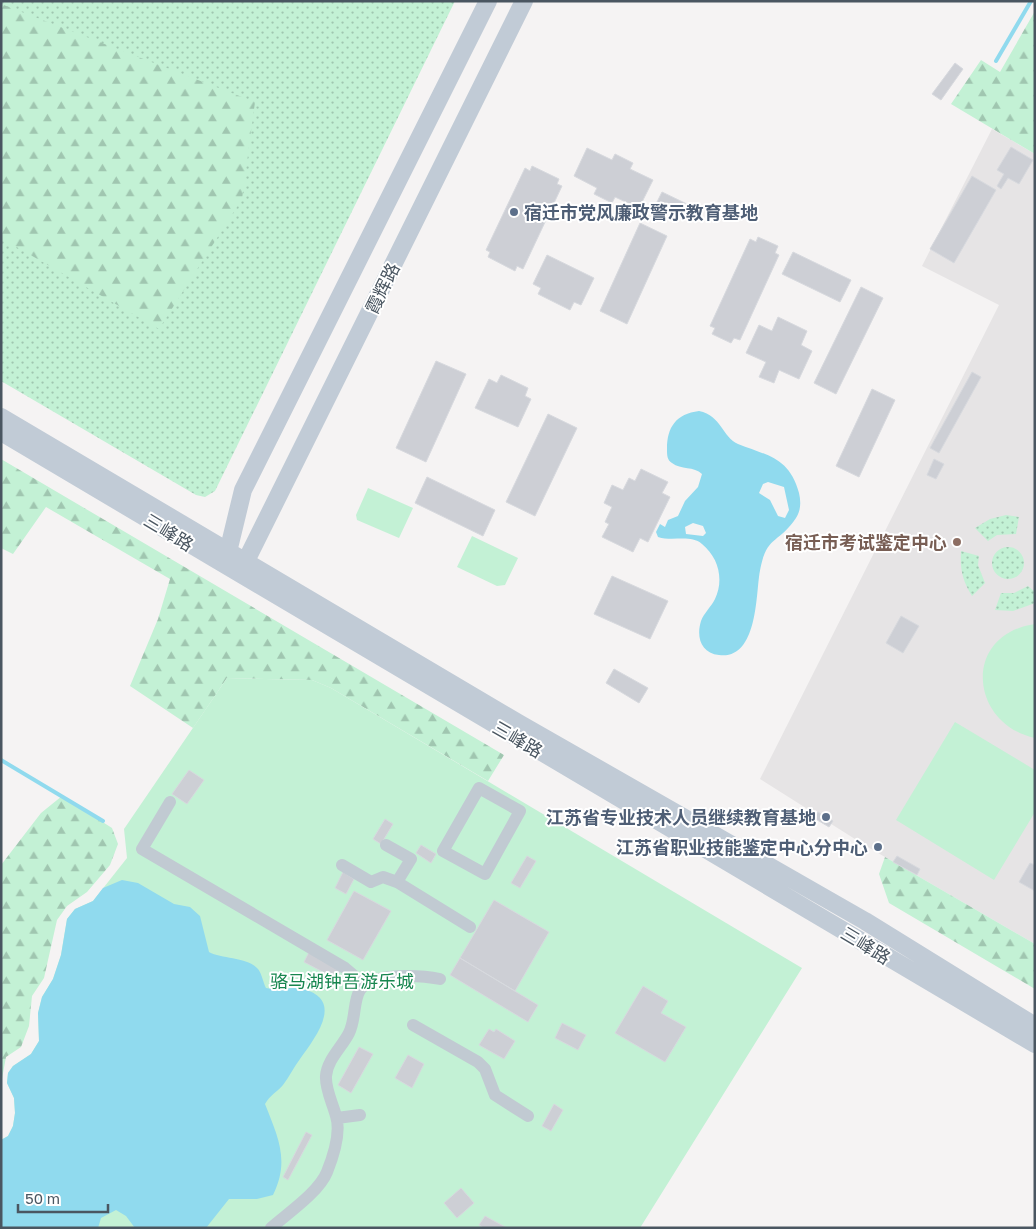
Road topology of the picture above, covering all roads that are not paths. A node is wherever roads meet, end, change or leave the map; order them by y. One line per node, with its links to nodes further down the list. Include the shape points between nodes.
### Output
1 (488, 1): 5 (main road, 霞辉路, via 243,490)
2 (524, 1): 6 (main road, 霞辉路)
3 (1, 417): 5 (main road, 三峰路)
4 (1, 432): 5 (main road, 三峰路)
5 (225, 558): 6 (main road, 三峰路)
6 (242, 568): 16 (main road, 三峰路, via 865,921); 17 (main road, 三峰路)
7 (170, 802): 14 (street, via 142,849 345,968 358,979)
8 (386, 845): 11 (street, via 411,859)
9 (342, 865): 11 (street, via 371,882 383,877)
10 (485, 874): 10 (street, via 443,851 479,788 520,811)
11 (397, 882): 12 (street)
12 (470, 927)
13 (440, 979): 14 (street, via 412,975 370,981)
14 (361, 988): 20 (street, via 352,1026 330,1062 326,1076)
15 (413, 1025): 19 (street, via 478,1062 485,1069 496,1095)
16 (1035, 1026)
17 (1035, 1044)
18 (360, 1114): 20 (street)
19 (528, 1116)
20 (337, 1118): 21 (street, via 336,1140 326,1174 318,1186)
21 (271, 1228)

